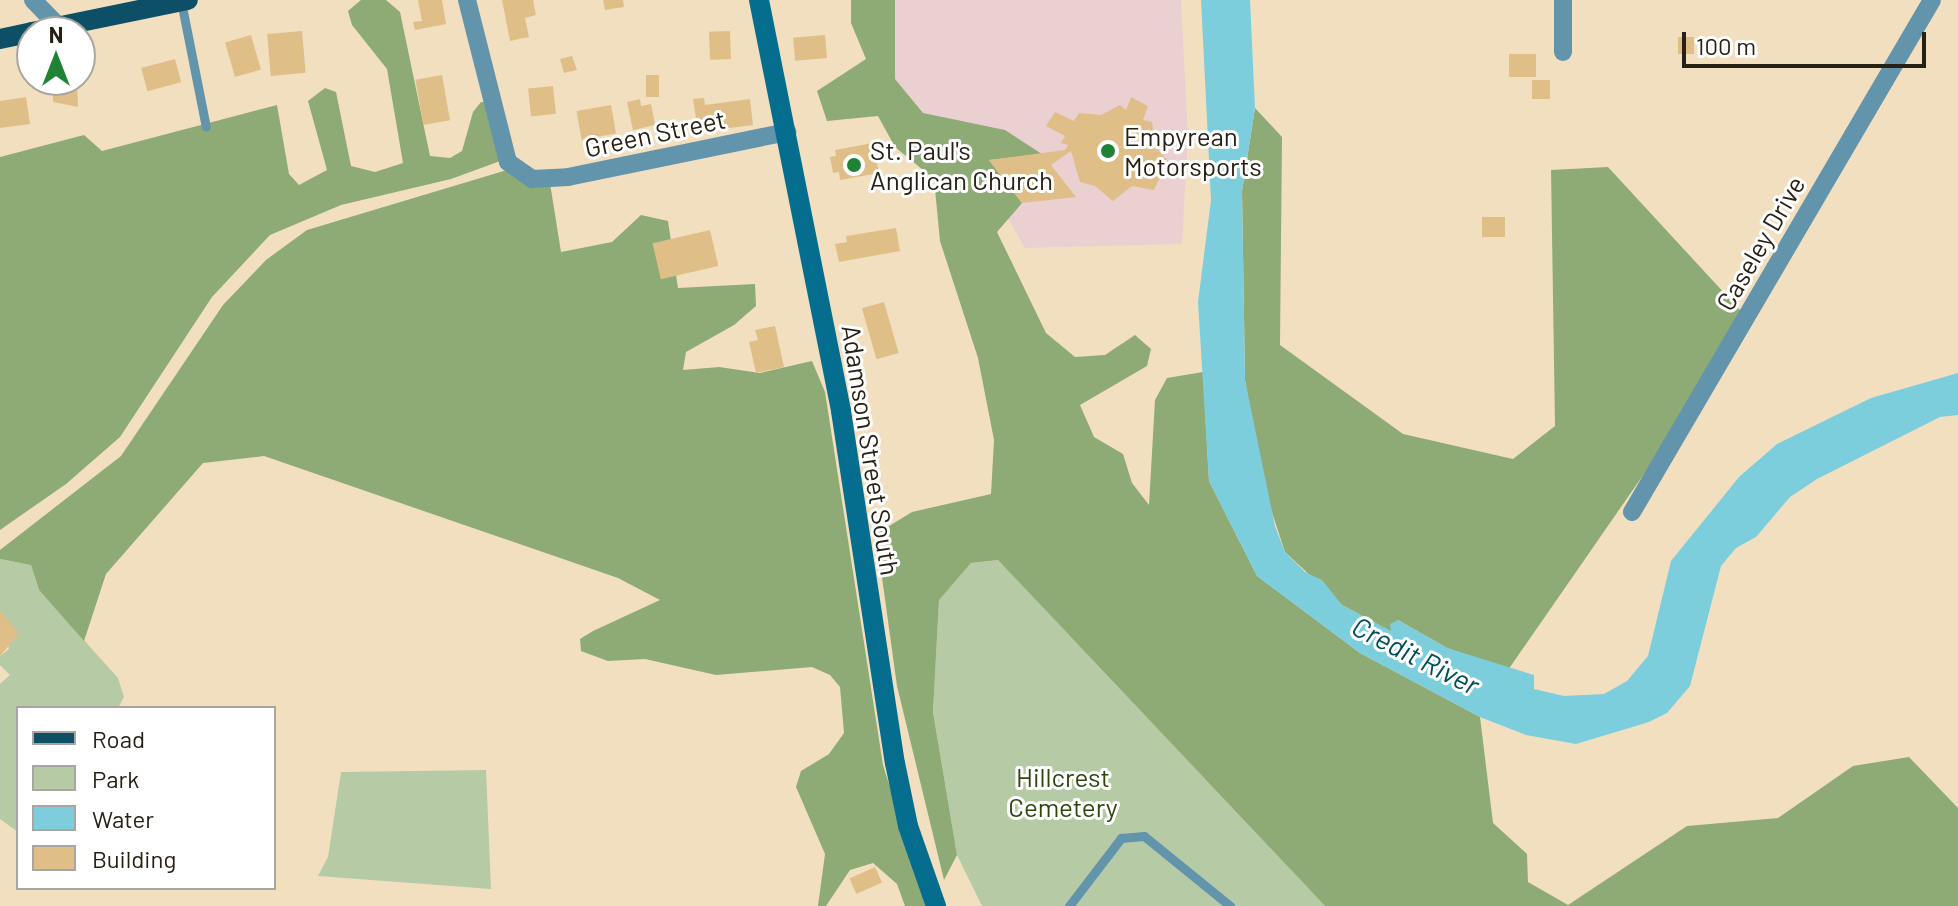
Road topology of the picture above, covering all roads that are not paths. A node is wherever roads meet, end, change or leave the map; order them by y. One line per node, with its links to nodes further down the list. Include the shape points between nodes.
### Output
1 (33, 0): 7 (street)
2 (467, 0): 11 (street, Green Street, via 508,162 532,179 568,177)
3 (759, 0): 11 (main road, Adamson Street South)
4 (1563, 0): 9 (street)
5 (1932, 0): 12 (street, Caseley Drive)
6 (184, 1): 8 (main road); 10 (lane)
7 (48, 16)
8 (96, 19)
9 (1563, 52)
10 (206, 127)
11 (787, 132): 13 (main road, Adamson Street South, via 841,411 897,775)
12 (1632, 512)
13 (936, 906)
14 (1069, 906): 15 (lane, via 1121,838 1144,836)
15 (1230, 906)

